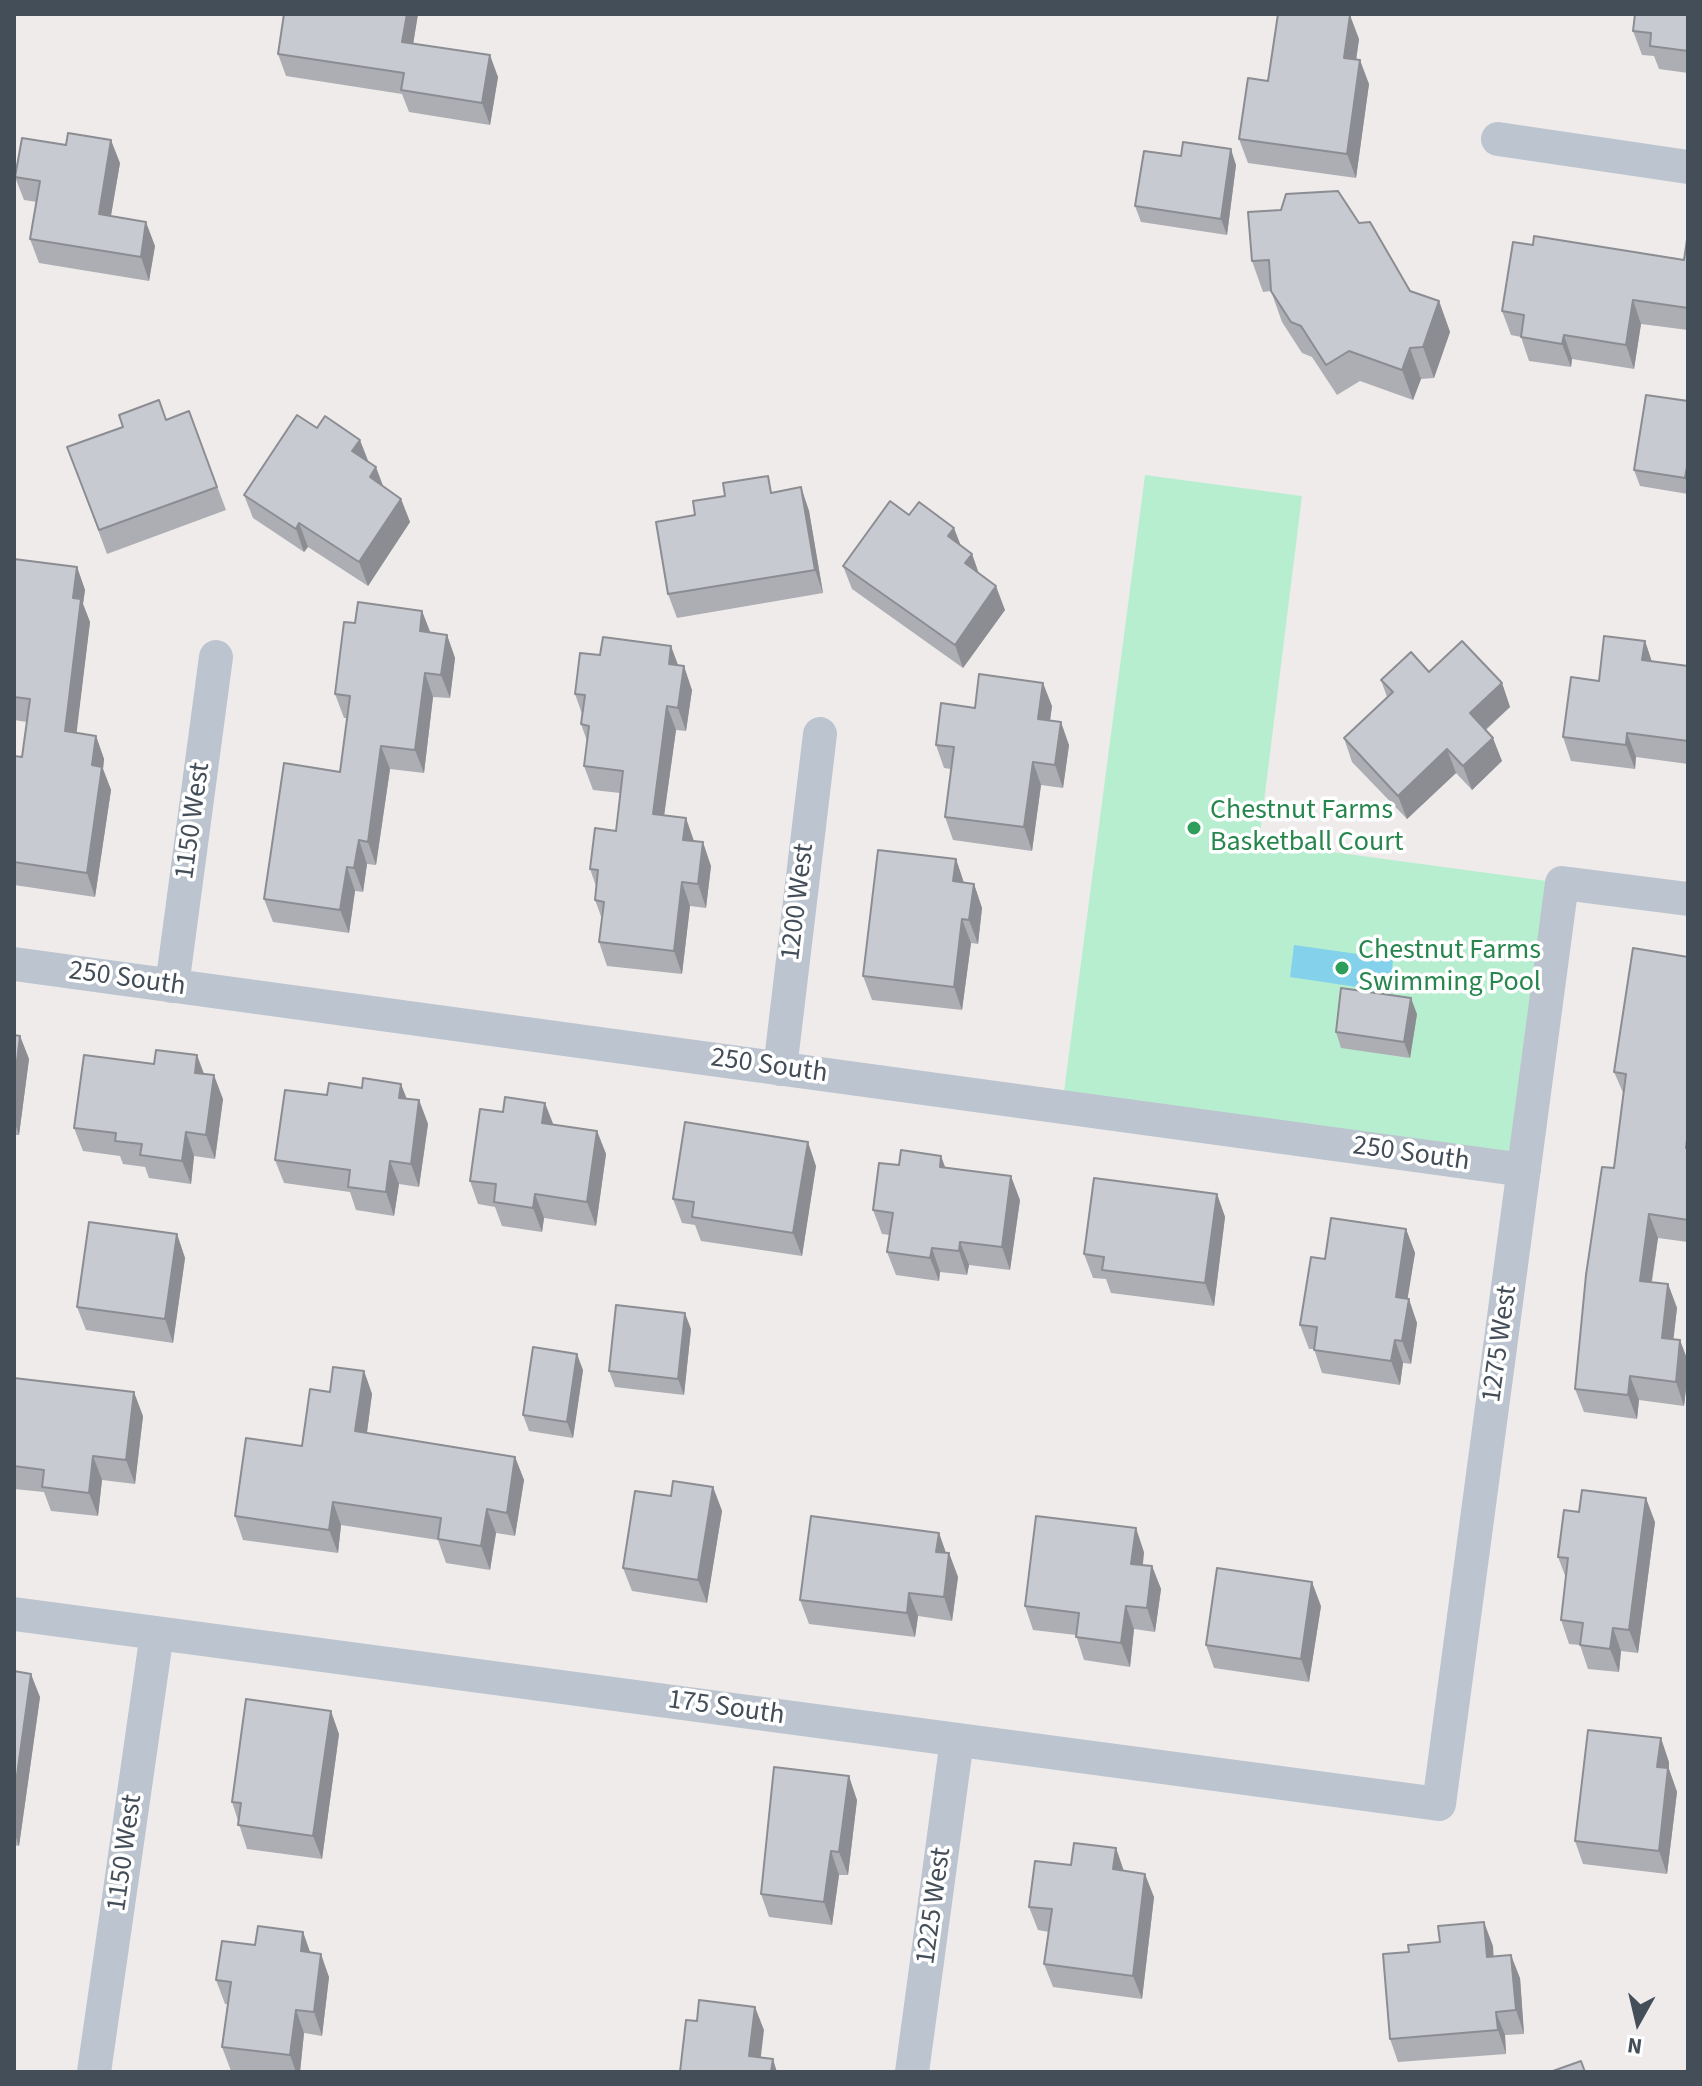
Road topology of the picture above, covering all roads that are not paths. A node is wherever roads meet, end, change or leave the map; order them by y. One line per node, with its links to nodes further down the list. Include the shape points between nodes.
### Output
1 (1498, 139): 2 (street)
2 (1688, 167)
3 (216, 657): 7 (street, 1150 West)
4 (820, 734): 8 (street, 1200 West)
5 (1688, 899): 9 (street, 1275 West, via 1562,883)
6 (14, 964): 7 (street, 250 South)
7 (172, 986): 8 (street, 250 South)
8 (780, 1069): 9 (street, 250 South)
9 (1524, 1170): 13 (street, 1275 West)
10 (14, 1614): 11 (street, 175 South)
11 (157, 1633): 12 (street, 175 South); 14 (street, 1150 West)
12 (957, 1740): 13 (street, 175 South); 15 (street, 1225 West)
13 (1439, 1804)
14 (94, 2072)
15 (912, 2072)

